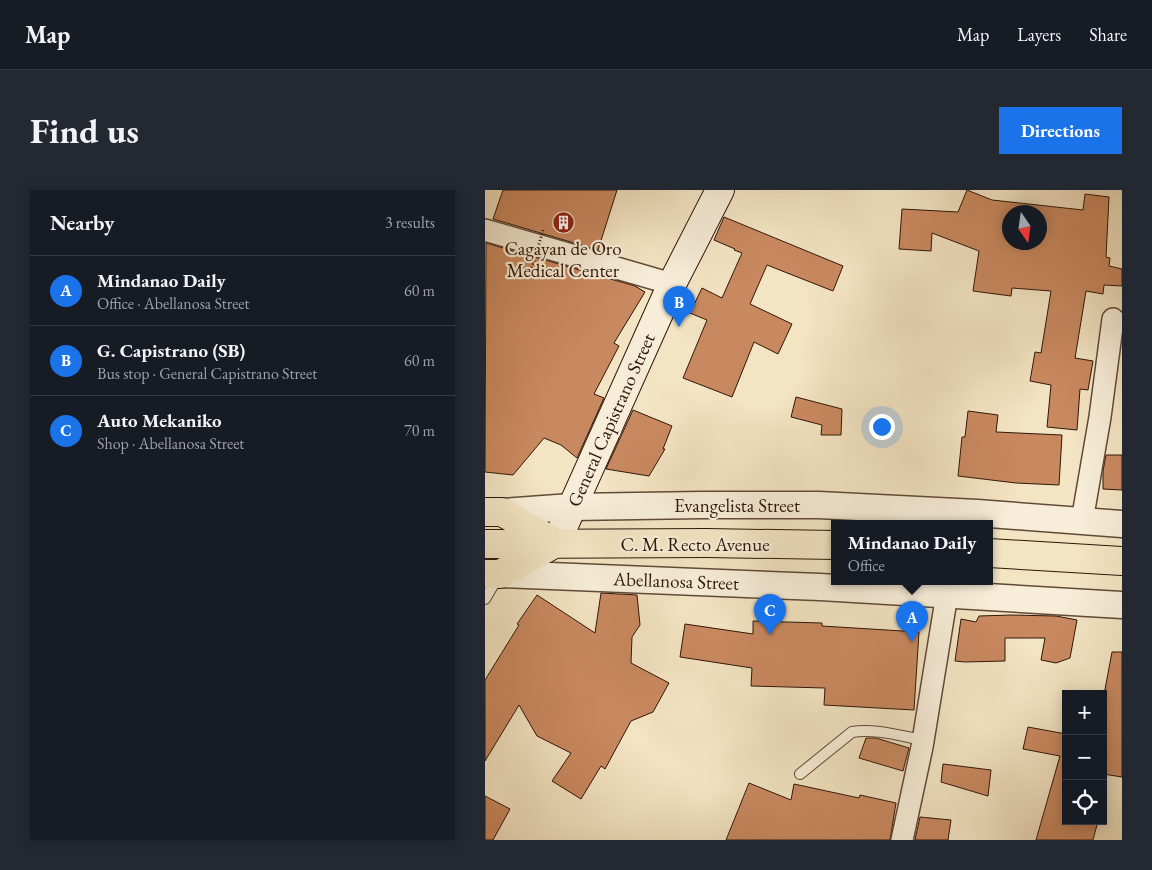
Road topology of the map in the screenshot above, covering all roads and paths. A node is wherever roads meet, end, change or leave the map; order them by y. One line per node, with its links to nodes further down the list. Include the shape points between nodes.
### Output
1 (720, 190): 5 (main road, General Capistrano Street)
2 (485, 230): 5 (street)
3 (543, 230): 4 (path, bridge)
4 (532, 268)
5 (672, 284): 7 (main road, General Capistrano Street)
6 (1113, 319): 9 (street)
7 (571, 507): 8 (street, Evangelista Street); 9 (street, Evangelista Street, via 819,505); 11 (main road, General Capistrano Street)
8 (493, 512): 11 (main road, C. M. Recto Avenue)
9 (1082, 521): 10 (street, Evangelista Street)
10 (1122, 524)
11 (556, 543): 12 (main road, C. M. Recto Avenue); 13 (main road, C. M. Recto Avenue); 16 (main road, C. M. Recto Avenue)
12 (485, 544)
13 (831, 545)
14 (993, 552): 15 (main road)
15 (1122, 561)
16 (493, 574): 17 (street, Abellanosa Street); 18 (lane)
17 (947, 594): 19 (street, Abellanosa Street); 20 (street)
18 (485, 599)
19 (1122, 605)
20 (923, 740): 21 (lane, via 861,730 852,732); 22 (street)
21 (799, 774)
22 (903, 840)

